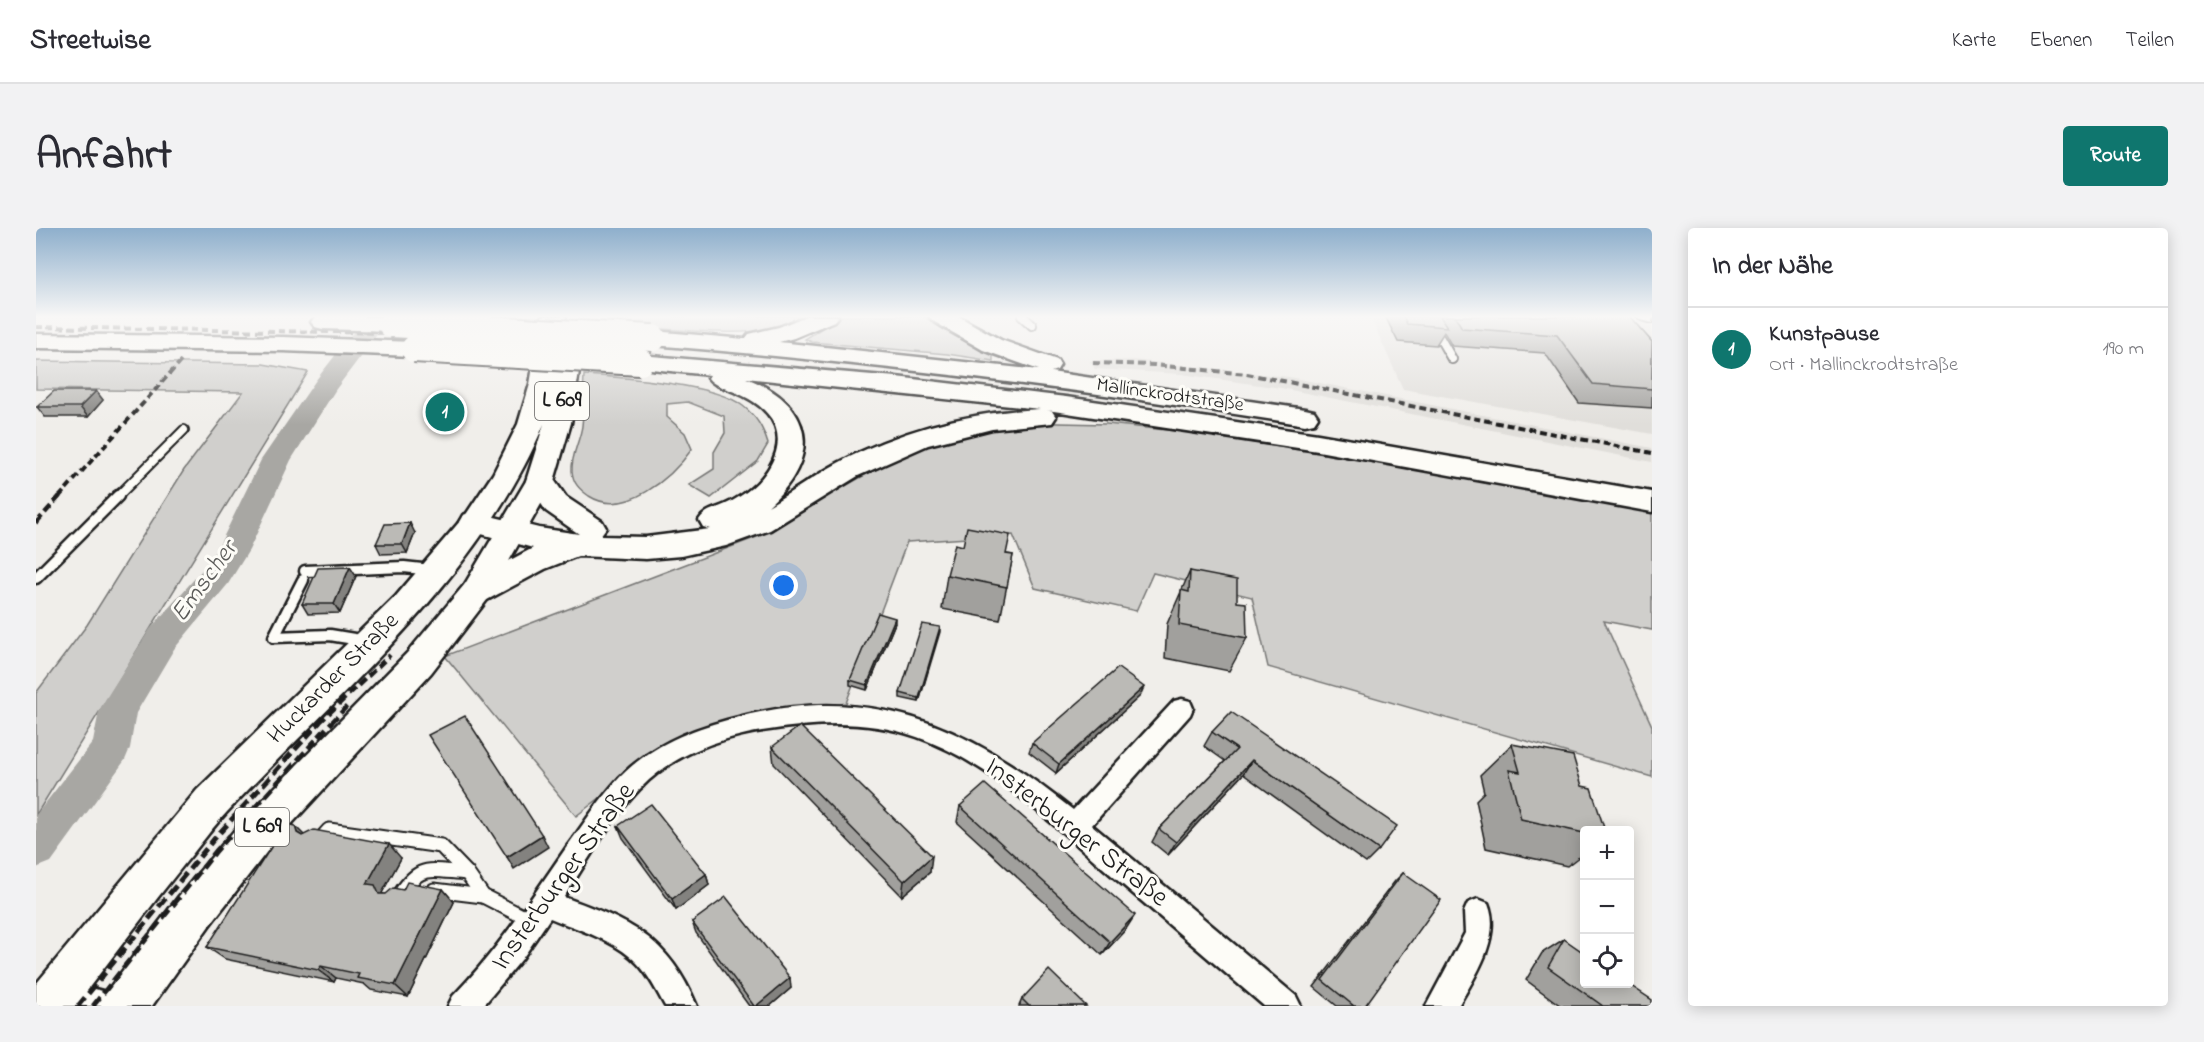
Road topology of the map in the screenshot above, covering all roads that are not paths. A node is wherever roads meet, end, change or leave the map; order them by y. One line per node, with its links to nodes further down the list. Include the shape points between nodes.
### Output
1 (447, 352): 8 (main road, Mallinckrodtstraße, bridge)
2 (548, 352): 15 (main road, Huckarder Straße / L 609, via 531,423 507,475)
3 (571, 352): 13 (main road, Huckarder Straße / L 609, via 558,423)
4 (822, 352): 9 (main road, Mallinckrodtstraße)
5 (1010, 352): 9 (main road, via 1079,374)
6 (1448, 352): 7 (lane)
7 (1452, 359)
8 (640, 362): 10 (main road, Mallinckrodtstraße, via 804,375); 17 (main road, via 723,378 758,392 779,409 789,424 789,452 762,495 723,517 685,528)
9 (1100, 386): 12 (main road, Mallinckrodtstraße)
10 (1132, 414): 14 (main road, Mallinckrodtstraße, via 1390,453); 17 (main road, via 1101,418 1024,417 953,428 885,450 770,518 720,538 640,548)
11 (184, 430): 19 (lane)
12 (1652, 478)
13 (540, 481): 16 (main road, Huckarder Straße / L 609); 17 (main road, via 556,504)
14 (1652, 502)
15 (474, 522): 16 (main road); 18 (main road, Huckarder Straße / L 609)
16 (515, 527): 17 (main road, via 534,540); 20 (main road, Huckarder Straße / L 609)
17 (588, 536): 20 (main road, via 532,560)
18 (438, 571): 21 (main road, Huckarder Straße / L 609); 21 (lane, via 404,567 304,575 274,637 330,635)
19 (36, 578)
20 (476, 592): 33 (main road, Huckarder Straße / L 609, via 419,663 258,832)
21 (372, 643): 31 (main road, Huckarder Straße / L 609, via 211,802)
22 (1182, 708): 23 (street)
23 (1074, 826): 29 (street, Insterburger Straße, via 995,764 941,736 880,718 793,716 737,725 651,764 619,793); 36 (street, Insterburger Straße)
24 (318, 842): 25 (lane, via 329,830 419,841 441,846)
25 (467, 873): 27 (lane); 28 (lane, via 428,870 411,877)
26 (434, 890): 27 (lane)
27 (483, 896): 29 (lane)
28 (396, 900)
29 (538, 912): 34 (street, Insterburger Straße, via 489,979); 35 (street, via 593,921 630,941 648,953)
30 (1478, 912): 37 (street, via 1479,934)
31 (52, 999): 32 (street)
32 (112, 1006)
33 (124, 1006)
34 (463, 1006)
35 (682, 1006)
36 (1286, 1006)
37 (1442, 1006)

